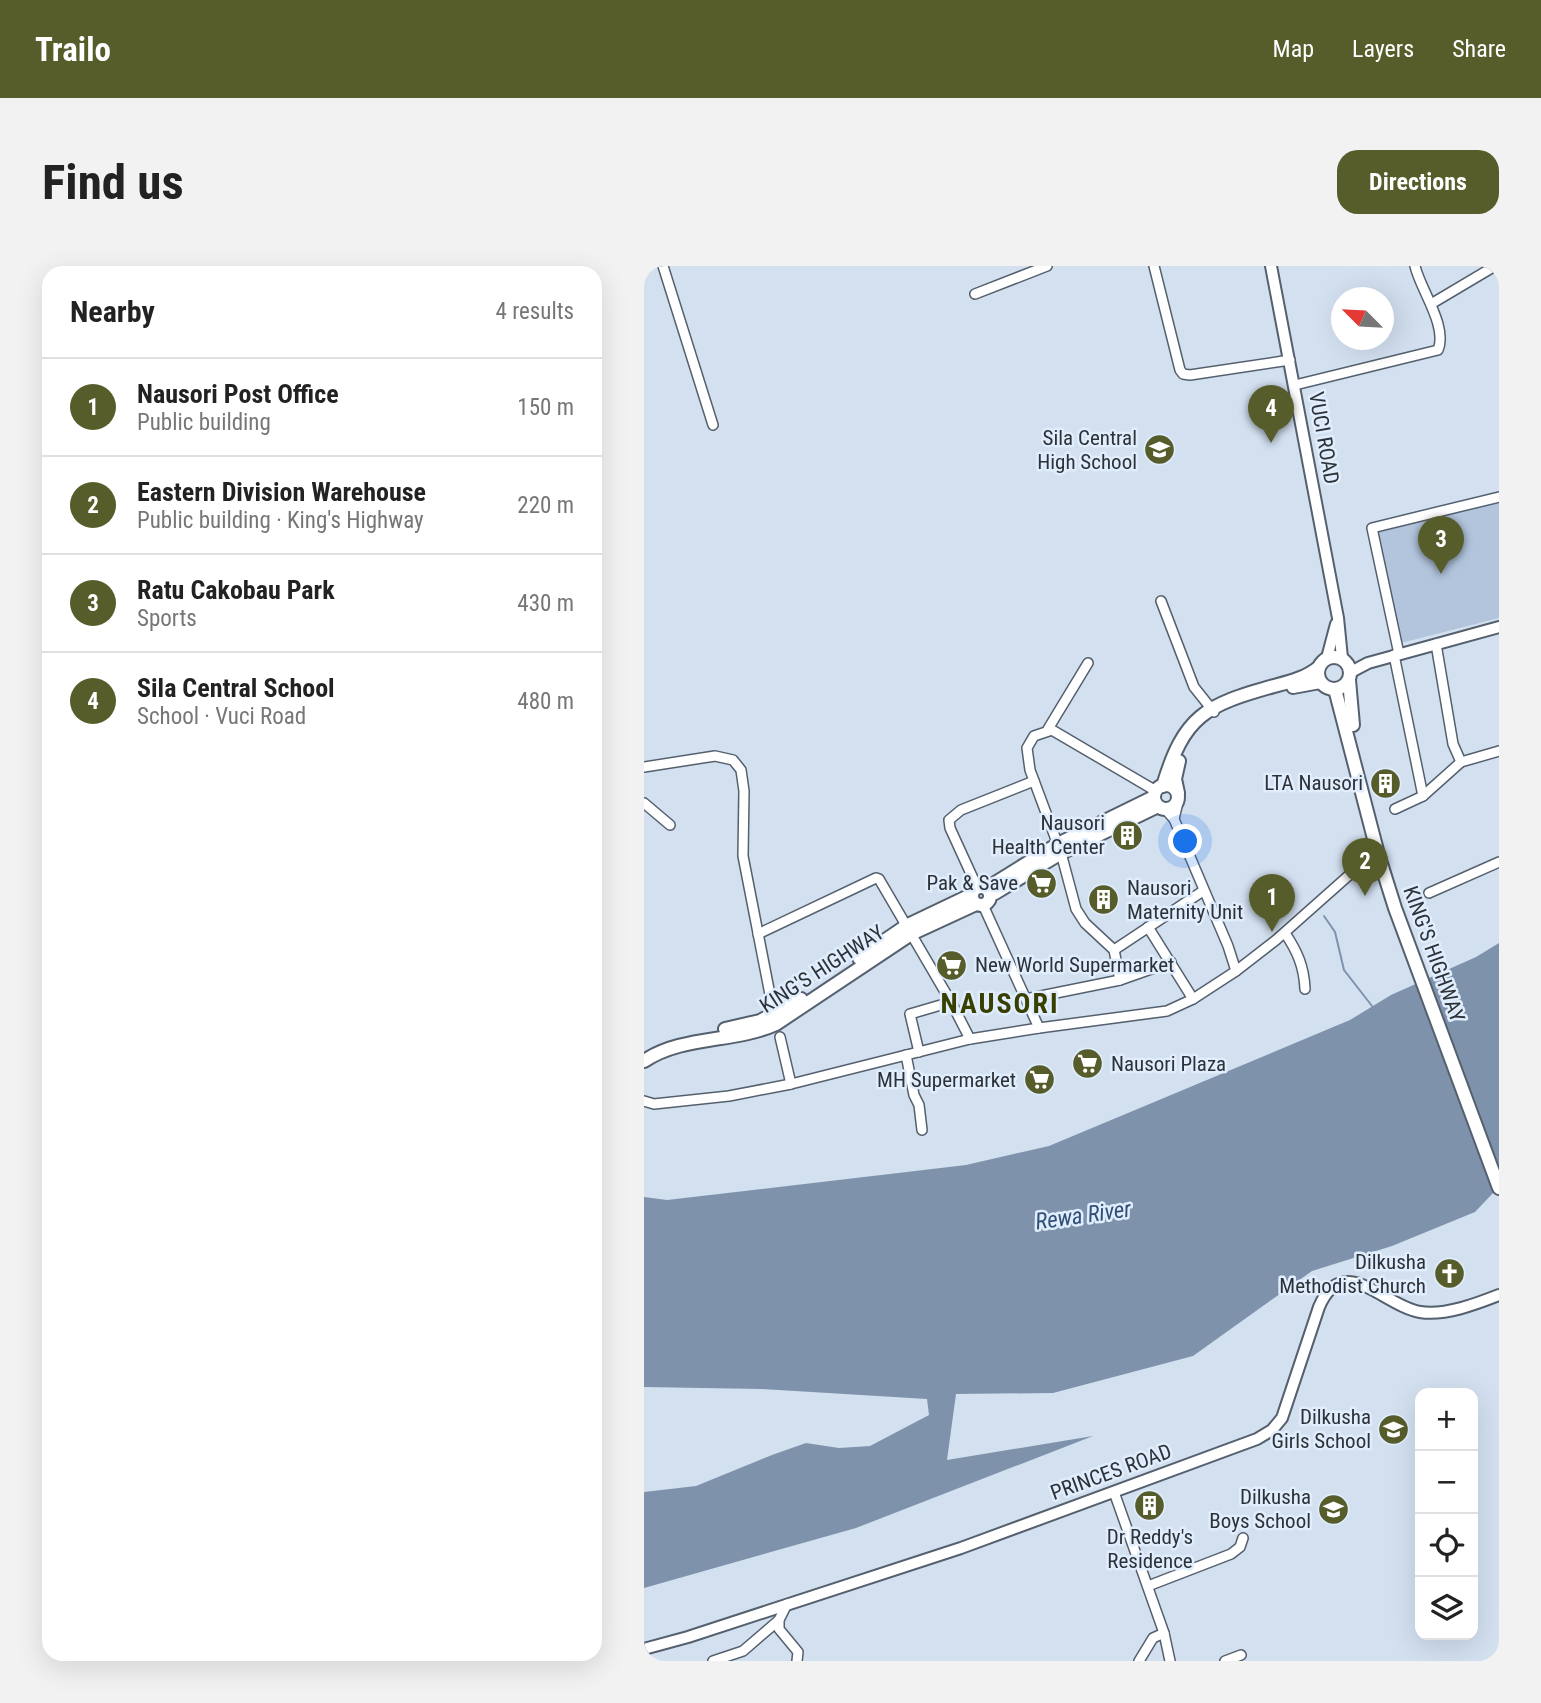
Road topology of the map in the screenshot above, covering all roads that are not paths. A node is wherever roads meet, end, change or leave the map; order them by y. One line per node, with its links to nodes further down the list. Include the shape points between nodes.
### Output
1 (663, 266): 11 (street)
2 (1047, 266): 7 (street)
3 (1154, 266): 9 (street, via 1183,374)
4 (1271, 266): 9 (main road, VUCI ROAD)
5 (1415, 266): 8 (street)
6 (1495, 266): 8 (street)
7 (975, 294)
8 (1432, 304): 10 (street, via 1440,343 1435,352)
9 (1290, 359): 10 (main road, VUCI ROAD)
10 (1295, 384): 14 (main road, VUCI ROAD)
11 (713, 425)
12 (1499, 497): 17 (street, via 1373,528)
13 (1161, 601): 25 (street, via 1194,687)
14 (1338, 618): 18 (main road, VUCI ROAD); 20 (main road, VUCI ROAD)
15 (1499, 627): 16 (main road)
16 (1436, 644): 17 (main road); 28 (street, via 1453,744)
17 (1397, 654): 21 (main road); 31 (street)
18 (1343, 659): 20 (highway, via 1334,656); 21 (main road); 22 (highway)
19 (1088, 663): 26 (street)
20 (1323, 663): 23 (highway, via 1318,675); 25 (highway, via 1311,674 1239,696)
21 (1368, 663): 22 (main road)
22 (1350, 676): 24 (highway, via 1346,685); 47 (highway, KING'S HIGHWAY, via 1364,782)
23 (1321, 682): 24 (highway); 25 (highway)
24 (1335, 690): 47 (highway, KING'S HIGHWAY, via 1378,854)
25 (1212, 710): 32 (highway, via 1180,758 1175,779); 33 (highway, via 1184,736)
26 (1048, 729): 30 (street, via 1030,741 1027,755); 33 (street)
27 (1499, 752): 28 (street)
28 (1461, 762): 31 (street)
29 (644, 767): 46 (street, via 715,755 733,760 741,770 743,856)
30 (1034, 781): 37 (street); 42 (street, via 961,810 948,820)
31 (1423, 796): 35 (street)
32 (1178, 797): 33 (highway, KING'S HIGHWAY, via 1172,808); 33 (highway, via 1172,786)
33 (1162, 801): 37 (highway, KING'S HIGHWAY); 40 (street)
34 (644, 803): 36 (street)
35 (1395, 809)
36 (670, 825)
37 (1060, 848): 42 (highway, KING'S HIGHWAY); 48 (street, via 1076,909)
38 (1499, 862): 41 (street)
39 (1356, 869): 45 (street)
40 (1203, 891): 43 (street); 50 (street)
41 (1429, 893)
42 (981, 896): 44 (highway, KING'S HIGHWAY); 53 (street)
43 (1148, 927): 48 (street); 49 (street)
44 (909, 930): 46 (street, via 879,879 872,878); 55 (street); 56 (highway, KING'S HIGHWAY); 63 (highway, KING'S HIGHWAY, via 776,1024 753,1033 665,1050)
45 (1285, 933): 50 (street); 52 (street, via 1298,952)
46 (758, 934): 56 (street)
47 (1413, 948): 68 (highway, KING'S HIGHWAY); 69 (highway, KING'S HIGHWAY)
48 (1114, 950): 51 (street)
49 (1171, 962): 51 (street); 54 (street)
50 (1236, 971): 54 (street)
51 (1120, 980): 53 (street)
52 (1306, 989)
53 (1026, 999): 57 (street)
54 (1193, 999): 57 (street, via 1167,1011)
55 (951, 1002): 59 (street); 61 (street, via 910,1014)
56 (774, 1015): 60 (highway, KING'S HIGHWAY)
57 (1039, 1028): 59 (street)
58 (780, 1037): 64 (street)
59 (970, 1040): 61 (street)
60 (644, 1052)
61 (919, 1052): 62 (street)
62 (906, 1055): 64 (street); 67 (street)
63 (644, 1060)
64 (791, 1084): 66 (street, via 730,1097)
65 (644, 1092): 66 (street)
66 (649, 1103)
67 (922, 1130)
68 (1499, 1170)
69 (1499, 1188)
70 (1499, 1296): 71 (main road, PRINCES ROAD, via 1450,1310 1423,1312 1398,1306 1358,1282 1336,1286 1321,1303 1285,1411 1275,1427 1248,1443)
71 (1114, 1492): 73 (street); 74 (main road, PRINCES ROAD)
72 (1243, 1538): 73 (street, via 1231,1555)
73 (1148, 1586): 76 (street)
74 (788, 1604): 75 (street); 77 (main road, PRINCES ROAD)
75 (779, 1620): 79 (street, via 743,1651); 80 (street, via 780,1631 798,1652)
76 (1164, 1633): 81 (street, via 1153,1638); 82 (street)
77 (644, 1649)
78 (1241, 1655): 83 (street)
79 (713, 1661)
80 (797, 1661)
81 (1139, 1661)
82 (1170, 1661)
83 (1225, 1661)

